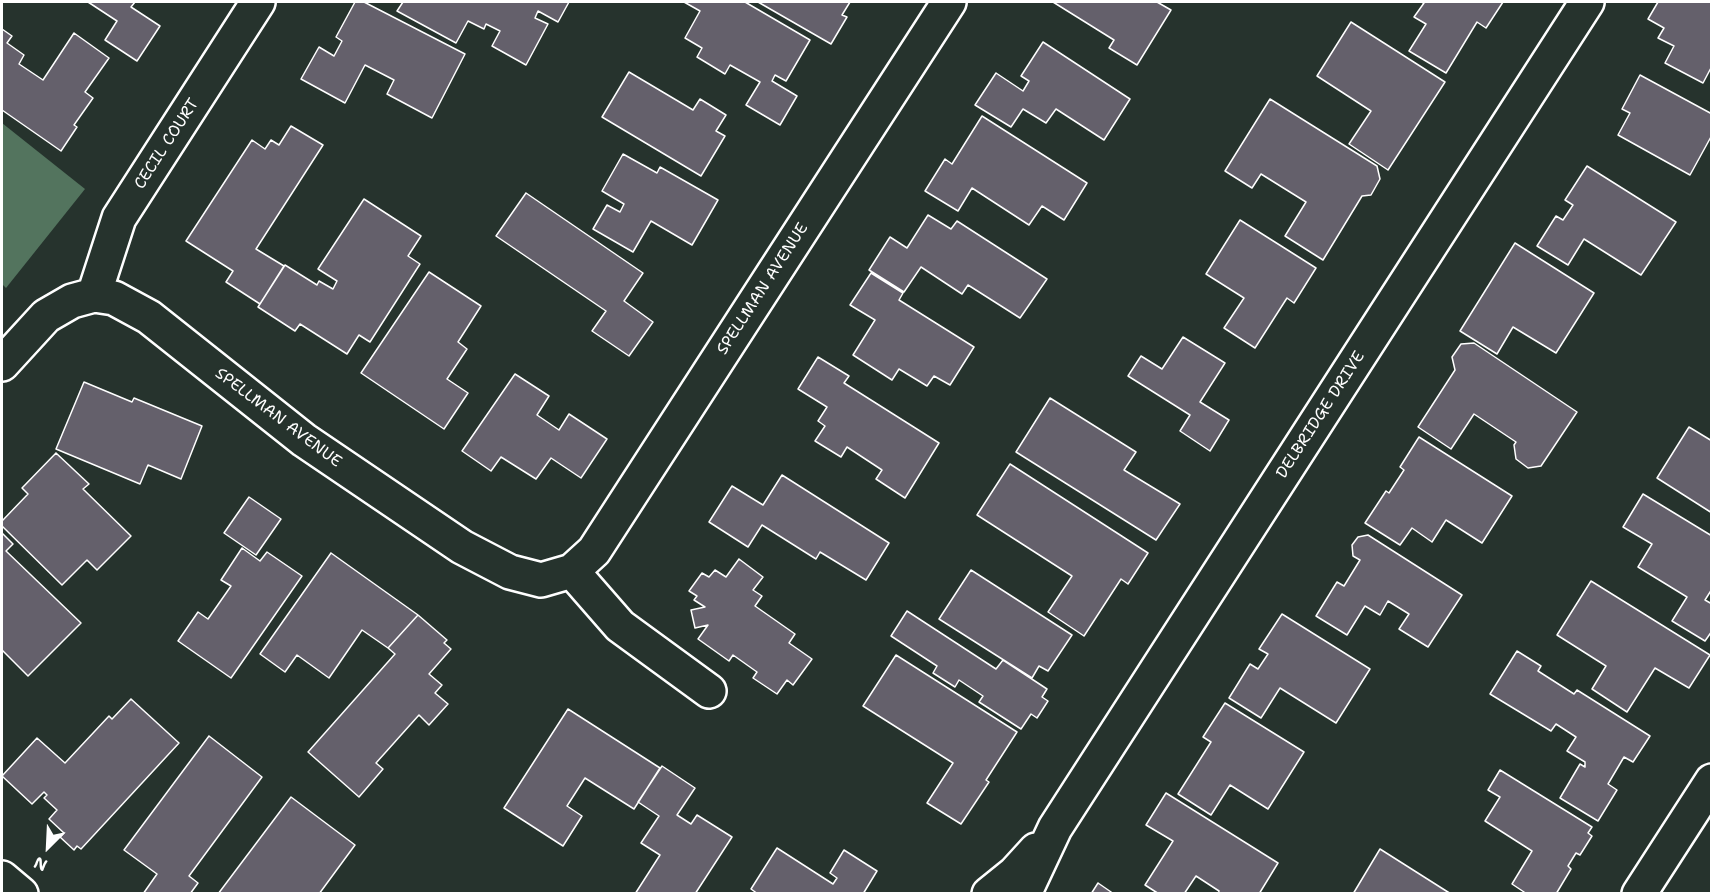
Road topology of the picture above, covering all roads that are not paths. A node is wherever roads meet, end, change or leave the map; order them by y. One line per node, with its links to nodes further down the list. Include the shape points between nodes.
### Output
1 (258, 2): 4 (street, CECIL COURT, via 119,218)
2 (949, 2): 6 (street, SPELLMAN AVENUE, via 594,551)
3 (1587, 2): 9 (street, DELBRIDGE DRIVE)
4 (94, 295): 5 (street, via 72,301 46,316); 6 (street, SPELLMAN AVENUE, via 114,298 150,317 304,440 462,547 510,572 541,580)
5 (2, 364)
6 (572, 571): 7 (street, via 620,626)
7 (709, 691)
8 (1712, 781): 14 (street)
9 (1055, 828): 12 (street, DELBRIDGE DRIVE, via 1015,873); 13 (street, DELBRIDGE DRIVE)
10 (2, 878): 11 (street)
11 (21, 894)
12 (989, 894)
13 (1024, 894)
14 (1639, 894)

